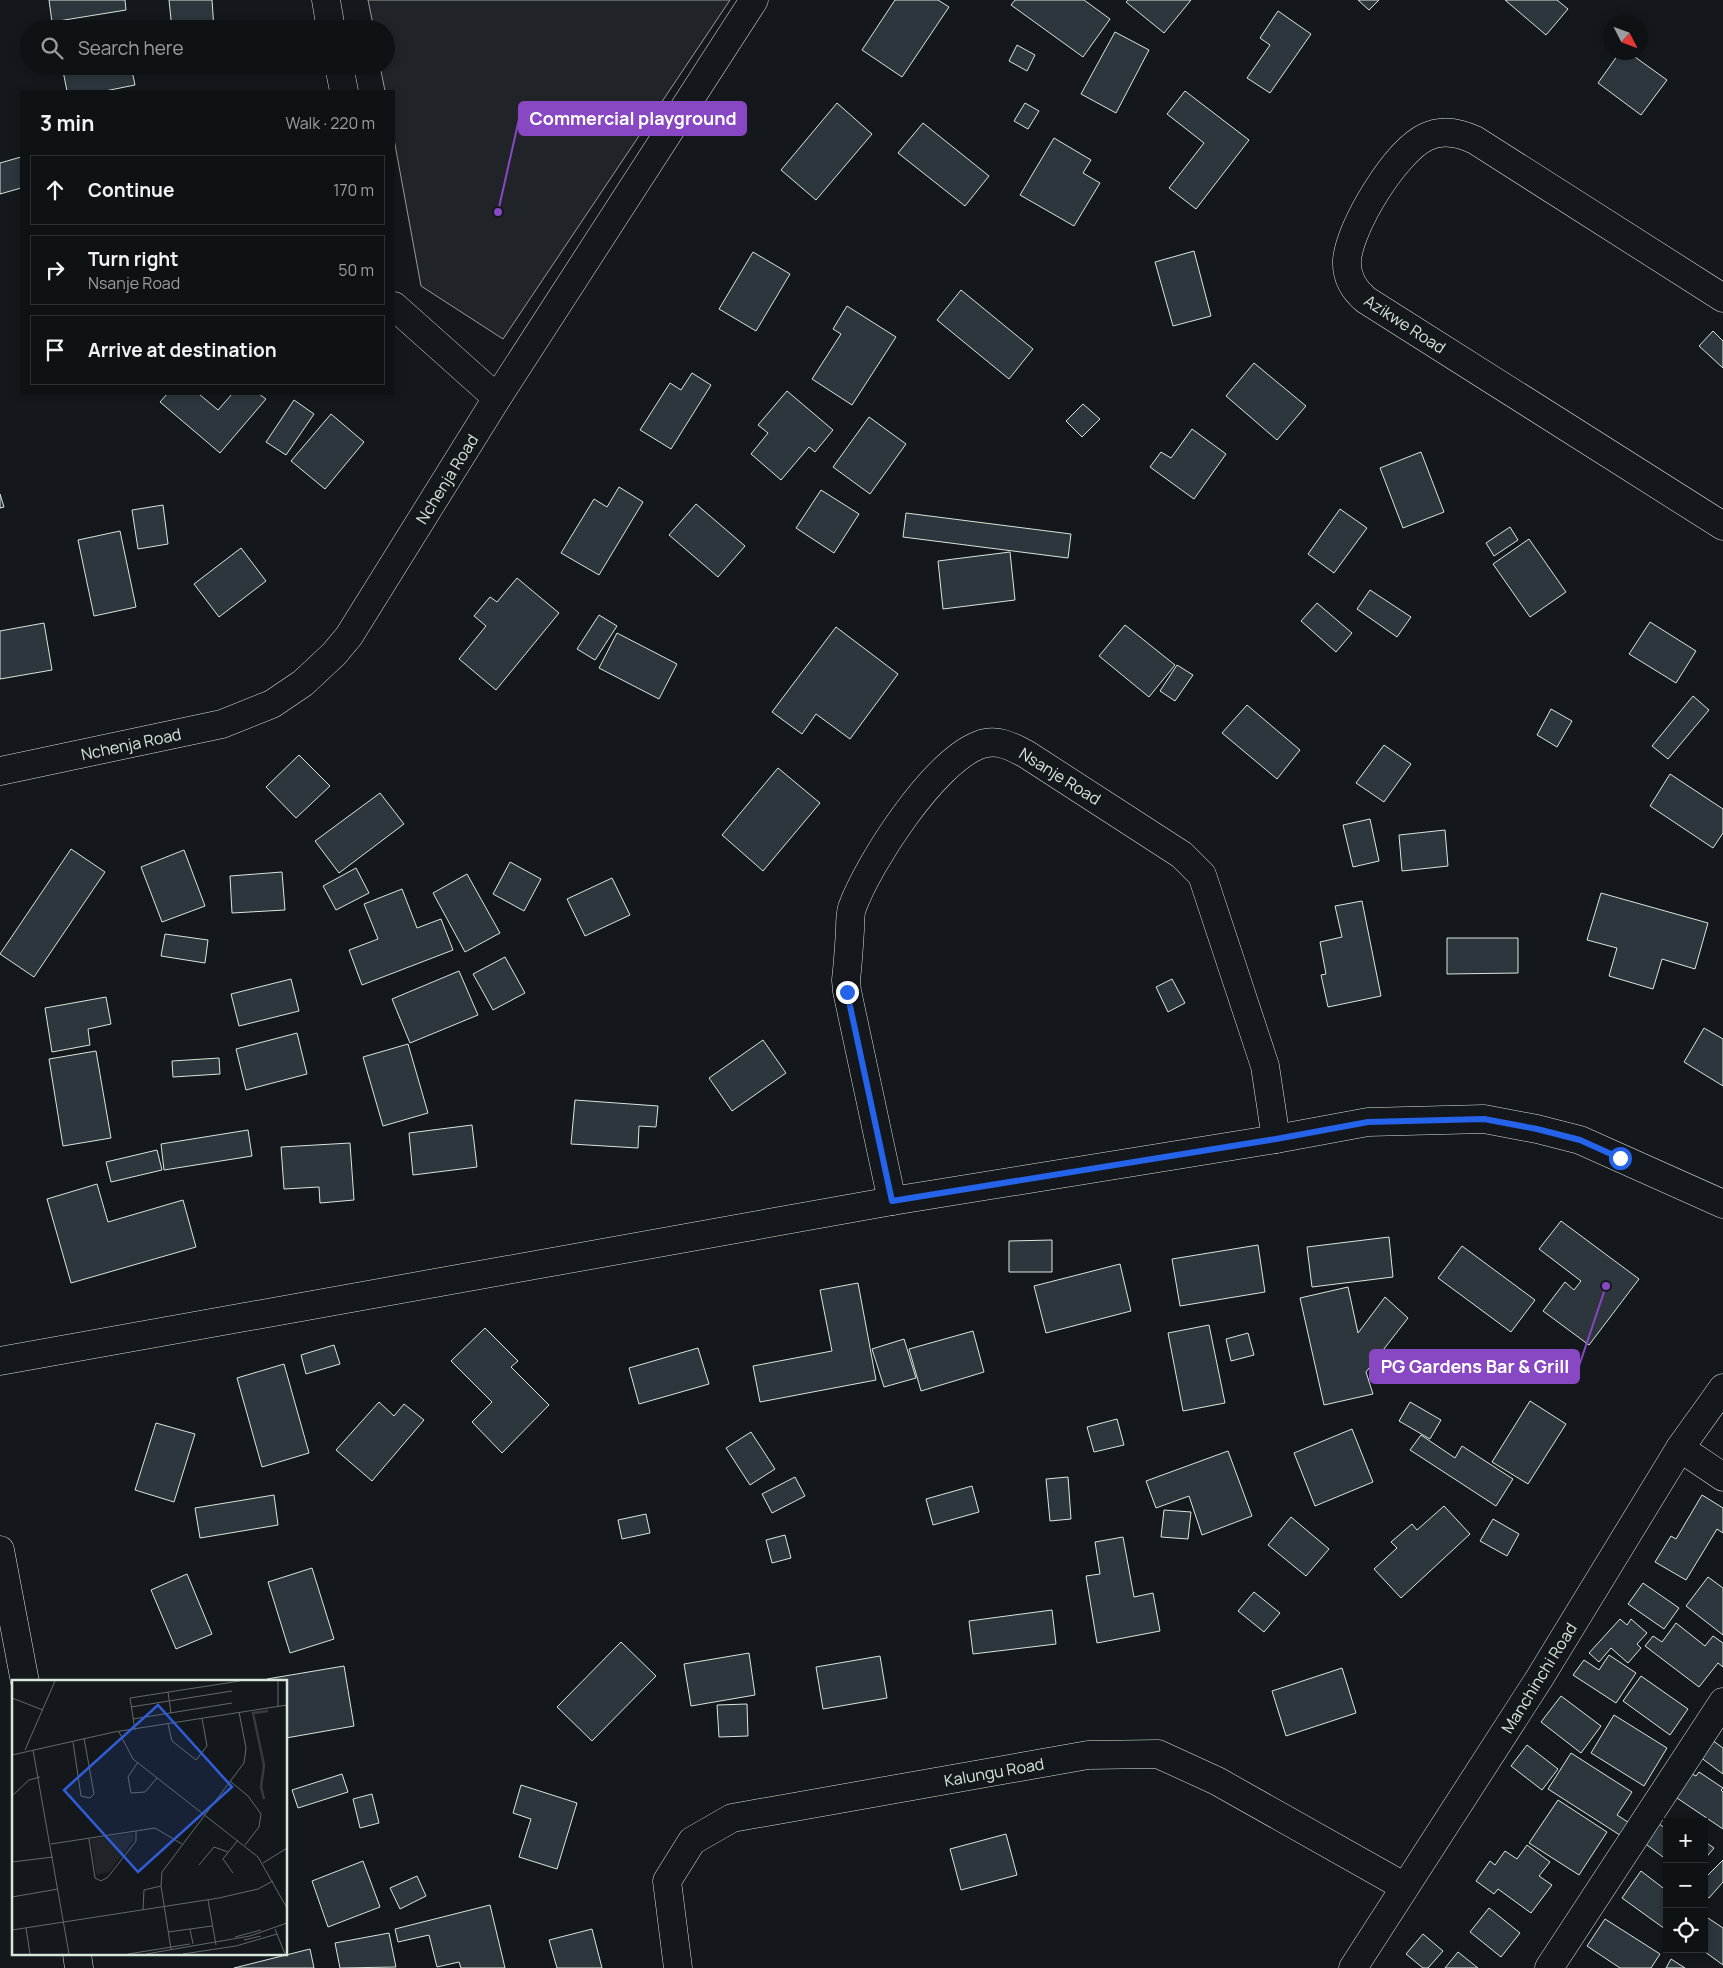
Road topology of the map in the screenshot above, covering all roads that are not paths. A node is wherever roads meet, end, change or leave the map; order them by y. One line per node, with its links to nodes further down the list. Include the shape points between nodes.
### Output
1 (326, 0): 3 (street)
2 (754, 0): 8 (street, Nchenja Road)
3 (329, 20)
4 (341, 75): 5 (street)
5 (344, 90)
6 (1723, 298): 9 (street, Azikwe Road, via 1475,140 1443,132 1426,137 1404,155 1380,184 1351,240 1347,261 1352,286 1366,300)
7 (395, 307): 8 (street)
8 (497, 398): 10 (street, Nchenja Road, via 349,636 303,683 272,704 222,724)
9 (1723, 526)
10 (0, 771)
11 (1276, 1139): 12 (street); 12 (street, Nsanje Road, via 1265,1066 1202,875 1182,855 1026,754 995,742 979,744 953,760 919,797 881,850 851,909 847,992); 13 (street, via 1368,1122 1484,1119 1580,1140)
12 (892, 1201): 14 (street)
13 (1723, 1204)
14 (0, 1361)
15 (1723, 1388): 16 (street, Manchinchi Road)
16 (1680, 1448): 17 (street); 21 (street, Manchinchi Road, via 1539,1679)
17 (1723, 1477)
18 (0, 1550): 19 (street)
19 (25, 1680)
20 (1723, 1702): 24 (street)
21 (1405, 1887): 22 (street, Kalungu Road, via 1217,1781 1158,1754 1088,1755 732,1818 692,1841 667,1881); 23 (street, Manchinchi Road)
22 (678, 1968)
23 (1352, 1968)
24 (1549, 1968)

